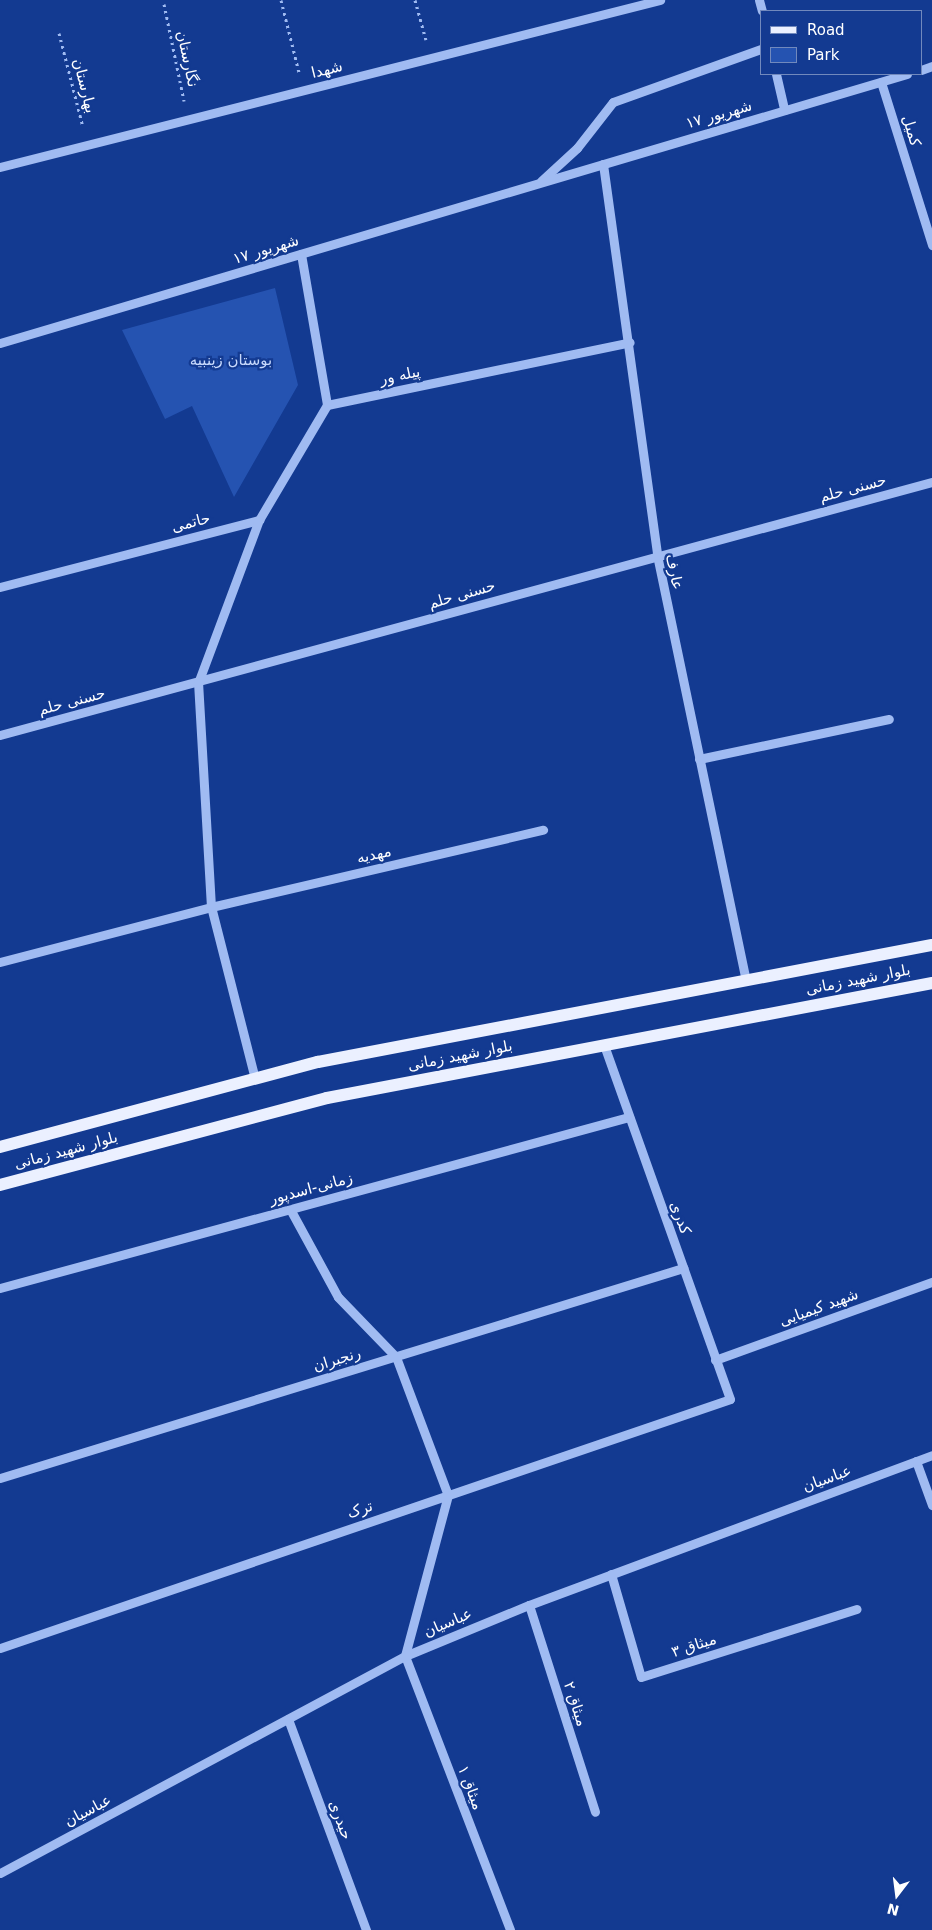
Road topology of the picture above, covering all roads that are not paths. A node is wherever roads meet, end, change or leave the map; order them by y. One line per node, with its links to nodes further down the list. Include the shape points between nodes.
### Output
1 (660, 0): 8 (street, شهدا)
2 (760, 49): 9 (street, ۱۷ شهریور, via 613,102 577,148)
3 (776, 75): 6 (street)
4 (904, 75): 5 (street, ۱۷ شهریور)
5 (881, 82): 6 (street, ۱۷ شهریور); 10 (street, کمیل)
6 (784, 110): 7 (street, ۱۷ شهریور)
7 (604, 164): 9 (street, ۱۷ شهریور); 12 (street, عارف)
8 (0, 167)
9 (539, 183): 11 (street, ۱۷ شهریور)
10 (932, 245)
11 (301, 254): 13 (street, ۱۷ شهریور); 14 (street)
12 (630, 342): 14 (street, پیله ور); 17 (street, عارف)
13 (0, 343)
14 (327, 405): 16 (street)
15 (932, 482): 17 (street, حسنی حلم)
16 (259, 520): 18 (street, حاتمی); 19 (street)
17 (657, 555): 19 (street, حسنی حلم); 22 (street, عارف)
18 (0, 587)
19 (198, 683): 21 (street, حسنی حلم); 24 (street)
20 (889, 719): 22 (street)
21 (0, 735)
22 (699, 759): 27 (street, عارف)
23 (543, 830): 24 (street, مهدیه)
24 (211, 907): 26 (street, مهدیه); 30 (street)
25 (932, 945): 27 (main road, بلوار شهید زمانی)
26 (0, 962)
27 (746, 980): 30 (main road, بلوار شهید زمانی, via 318,1062)
28 (932, 983): 29 (main road, بلوار شهید زمانی)
29 (604, 1045): 31 (street, کدری); 33 (main road, بلوار شهید زمانی, via 327,1098)
30 (255, 1079): 32 (main road, بلوار شهید زمانی)
31 (629, 1117): 34 (street, زمانی-اسدپور); 35 (street, کدری)
32 (0, 1147)
33 (0, 1185)
34 (290, 1209): 37 (street, زمانی-اسدپور); 38 (street, via 338,1297)
35 (683, 1268): 38 (street, رنجبران); 39 (street, کدری)
36 (932, 1282): 39 (street, شهید کیمیایی)
37 (0, 1288)
38 (396, 1356): 43 (street, رنجبران); 44 (street)
39 (715, 1360): 40 (street, کدری)
40 (730, 1399): 44 (street, ترک)
41 (932, 1455): 42 (street, عباسیان)
42 (916, 1461): 45 (street); 46 (street, عباسیان)
43 (0, 1478)
44 (448, 1495): 49 (street, ترک); 50 (street)
45 (932, 1505)
46 (610, 1574): 47 (street, عباسیان); 48 (street, میثاق ۳, via 641,1677)
47 (529, 1605): 50 (street, عباسیان); 52 (street, میثاق ۲)
48 (857, 1609)
49 (0, 1648)
50 (405, 1656): 51 (street, عباسیان); 55 (street, میثاق ۱)
51 (288, 1719): 53 (street, عباسیان); 54 (street, حیدری)
52 (595, 1812)
53 (0, 1873)
54 (366, 1930)
55 (510, 1930)

